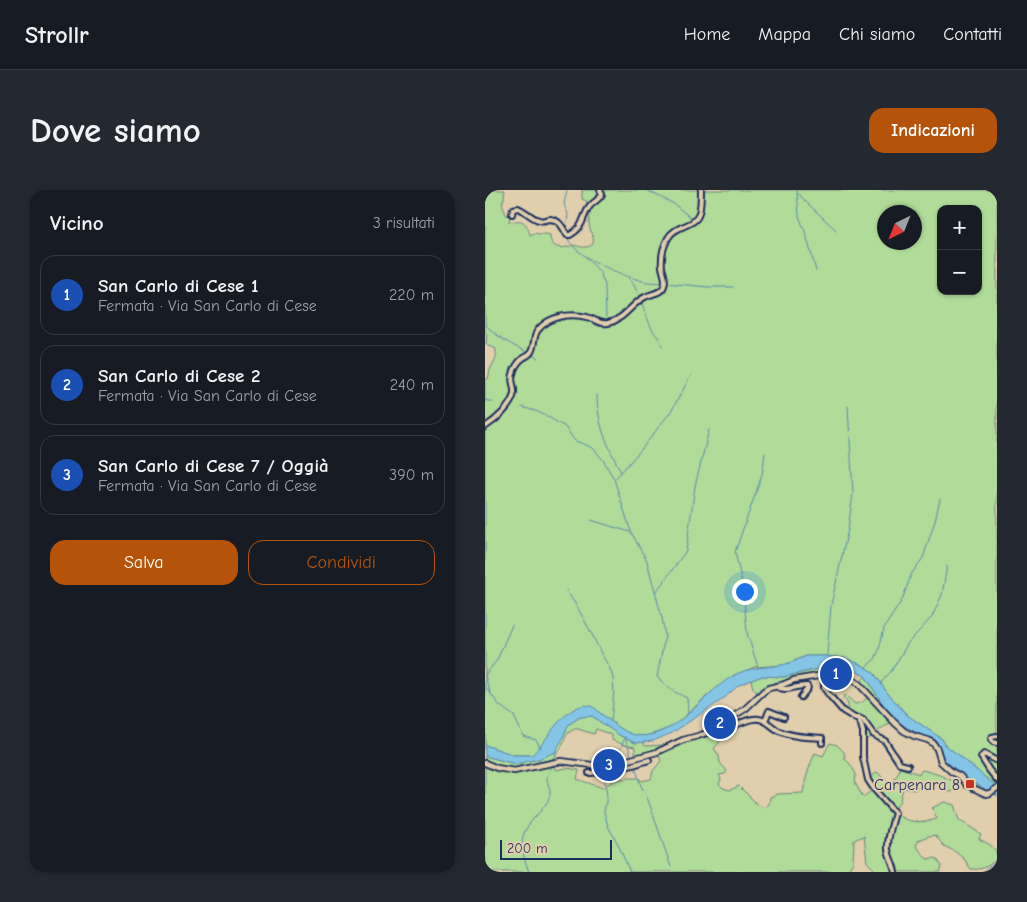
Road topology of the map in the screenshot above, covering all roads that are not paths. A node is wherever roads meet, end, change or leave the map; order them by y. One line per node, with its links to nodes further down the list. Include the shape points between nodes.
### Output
1 (600, 190): 3 (street, via 601,198 591,205 579,228 570,235 551,219 541,222 518,208 513,209)
2 (701, 190): 4 (street, via 699,215 692,223 674,230 665,245 662,255 663,288 608,323 589,317 558,317 537,330 533,350 519,362 513,374 514,392 509,405)
3 (512, 214)
4 (485, 427)
5 (825, 675): 6 (street); 9 (street, via 825,688 829,695); 22 (street, via 859,684 904,731 933,743 941,762 967,785 986,794)
6 (776, 686): 7 (street, via 785,690 807,686); 11 (street, via 764,691)
7 (801, 697)
8 (785, 717): 10 (street, via 769,711)
9 (855, 718): 19 (street, via 863,720 874,735 885,742 901,765); 23 (street, via 863,732 863,757 869,780 895,814 888,844)
10 (765, 721): 11 (street, via 754,719 722,732); 13 (street, via 787,734 823,738)
11 (715, 730): 18 (street, via 657,752)
12 (997, 736): 14 (street, via 991,739)
13 (822, 743)
14 (997, 743)
15 (649, 760): 18 (street, via 615,769)
16 (997, 761): 21 (street, via 984,754 981,757)
17 (485, 764): 18 (street, via 514,771 561,761)
18 (611, 764): 20 (street, via 603,771)
19 (908, 766)
20 (589, 772)
21 (997, 780)
22 (997, 788)
23 (895, 872)

